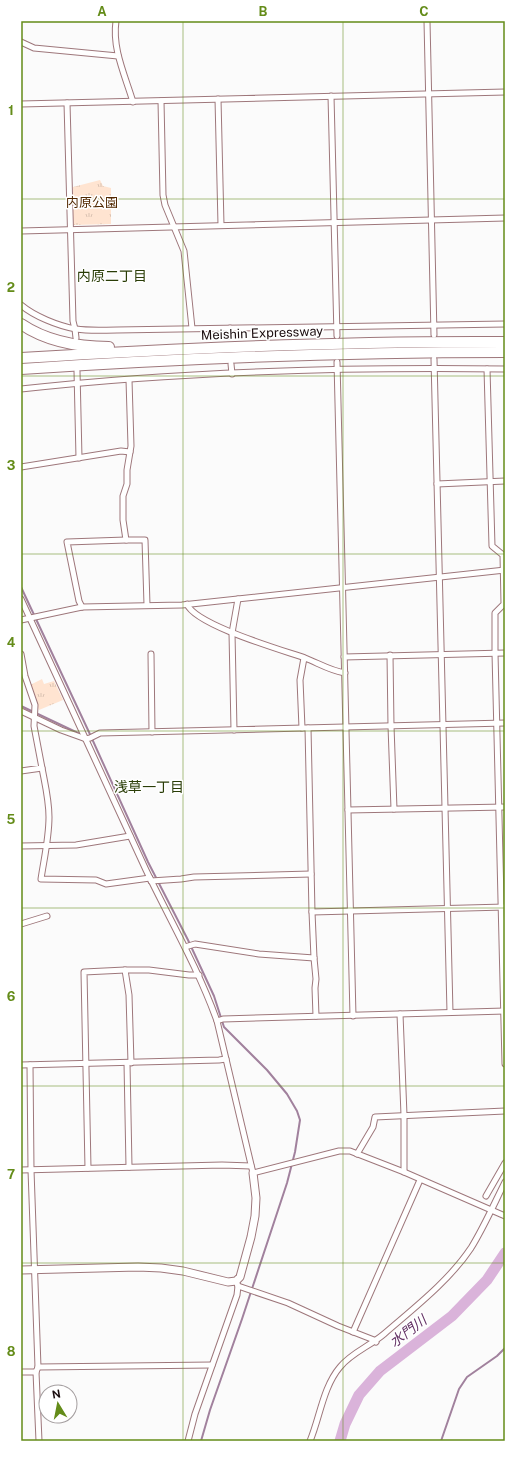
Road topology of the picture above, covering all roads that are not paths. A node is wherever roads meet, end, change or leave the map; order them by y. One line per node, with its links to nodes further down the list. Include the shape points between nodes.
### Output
1 (116, 21): 4 (street)
2 (427, 21): 6 (street)
3 (21, 42): 4 (street, via 34,48)
4 (118, 56): 10 (street)
5 (505, 92): 6 (street)
6 (428, 94): 7 (street); 14 (street)
7 (330, 96): 8 (street); 15 (street)
8 (218, 99): 9 (street); 16 (street)
9 (161, 101): 10 (street); 17 (street, via 163,195)
10 (133, 102): 11 (street)
11 (67, 103): 12 (street); 18 (street)
12 (21, 104)
13 (505, 218): 14 (street)
14 (432, 220): 15 (street); 23 (street)
15 (333, 223): 16 (street); 24 (street)
16 (221, 225): 17 (street)
17 (174, 226): 18 (street); 25 (street, via 184,250)
18 (70, 229): 19 (street); 27 (street)
19 (21, 231)
20 (21, 305): 27 (street, via 50,321)
21 (21, 324): 33 (highway, via 36,333 61,341 103,347 273,342)
22 (505, 324): 23 (street)
23 (433, 325): 24 (street); 28 (street)
24 (336, 327): 26 (street); 30 (street)
25 (192, 328): 26 (street); 27 (street)
26 (230, 328): 29 (street)
27 (75, 329): 31 (street)
28 (434, 335)
29 (230, 336)
30 (337, 336)
31 (76, 338)
32 (505, 342): 33 (highway, Meishin Expressway)
33 (322, 344): 35 (highway, Meishin Expressway)
34 (505, 352): 39 (highway, Meishin Expressway, via 251,356)
35 (21, 358)
36 (434, 359): 40 (street)
37 (337, 362): 42 (street)
38 (231, 364): 45 (street)
39 (21, 369)
40 (434, 369): 41 (street); 42 (street); 54 (street)
41 (487, 369): 43 (street); 53 (street)
42 (338, 370): 45 (street); 58 (street)
43 (505, 370)
44 (77, 371): 47 (street)
45 (232, 374): 46 (street)
46 (129, 380): 47 (street); 49 (street)
47 (78, 383): 48 (street); 50 (street)
48 (21, 389)
49 (130, 452): 50 (street); 55 (street, via 127,484 123,496)
50 (79, 458): 51 (street)
51 (21, 467)
52 (505, 481): 53 (street)
53 (491, 482): 54 (street); 56 (street, via 492,546 503,555)
54 (437, 484): 57 (street)
55 (126, 540): 62 (street, via 145,540); 63 (street, via 67,542)
56 (504, 570): 57 (street); 68 (street, via 504,604 495,614)
57 (439, 577): 58 (street); 67 (street)
58 (344, 587): 60 (street); 73 (street)
59 (21, 599): 64 (street)
60 (238, 599): 61 (street); 66 (street)
61 (187, 604): 62 (street); 66 (street, via 198,616)
62 (147, 606): 63 (street)
63 (82, 607): 64 (street)
64 (33, 618): 65 (street); 86 (street)
65 (21, 620)
66 (232, 633): 74 (street); 84 (street)
67 (441, 653): 68 (street); 72 (street); 79 (street)
68 (494, 653): 69 (street); 80 (street)
69 (505, 653)
70 (21, 654): 77 (street, via 35,705)
71 (152, 654): 85 (street)
72 (390, 655): 73 (street); 81 (street)
73 (344, 657): 75 (street)
74 (304, 658): 75 (street); 83 (street, via 300,680)
75 (345, 673): 82 (street)
76 (21, 711): 77 (street)
77 (35, 714): 86 (street, via 61,730); 87 (street, via 34,726)
78 (505, 723): 80 (street)
79 (443, 724): 80 (street); 81 (street); 90 (street)
80 (497, 724): 89 (street)
81 (391, 726): 82 (street); 91 (street)
82 (346, 727): 83 (street); 92 (street)
83 (305, 728): 84 (street); 96 (street)
84 (234, 730): 85 (street)
85 (152, 732): 86 (street, via 100,733)
86 (90, 738): 93 (street)
87 (42, 768): 88 (street); 94 (street, via 48,801 49,833)
88 (21, 771)
89 (502, 807): 90 (street); 98 (street)
90 (445, 808): 91 (street); 99 (street)
91 (394, 809): 92 (street)
92 (348, 810): 100 (street)
93 (130, 836): 94 (street, via 76,845); 97 (street)
94 (46, 845): 95 (street); 97 (street, via 41,879 96,880 106,884)
95 (21, 846)
96 (311, 874): 97 (street); 101 (street)
97 (154, 880): 104 (street)
98 (503, 907): 99 (street); 108 (street)
99 (448, 909): 100 (street); 109 (street)
100 (351, 911): 101 (street); 112 (street)
101 (312, 912): 105 (street)
102 (48, 916): 103 (street)
103 (21, 924)
104 (188, 946): 105 (street); 107 (street)
105 (314, 958): 111 (street)
106 (125, 970): 107 (street); 115 (street, via 129,995); 116 (street, via 84,972)
107 (199, 975): 113 (street)
108 (504, 1011): 109 (street); 117 (street)
109 (450, 1012): 110 (street)
110 (400, 1014): 112 (street); 121 (street)
111 (316, 1016): 112 (street); 113 (street)
112 (353, 1016)
113 (220, 1020): 114 (street)
114 (226, 1059): 115 (street); 124 (street)
115 (129, 1063): 116 (street); 125 (street)
116 (85, 1064): 119 (street); 126 (street)
117 (505, 1064)
118 (21, 1065): 119 (street)
119 (30, 1065): 128 (street)
120 (505, 1111): 121 (street)
121 (404, 1115): 122 (street, via 375,1117 373,1127); 129 (street)
122 (357, 1154): 129 (street); 130 (street, via 339,1151)
123 (505, 1163): 133 (street)
124 (251, 1166): 125 (street); 130 (street)
125 (129, 1167): 126 (street)
126 (88, 1168): 128 (street)
127 (21, 1170): 128 (street)
128 (31, 1170): 137 (street)
129 (404, 1172): 131 (street)
130 (253, 1174): 138 (street, via 256,1198 252,1230)
131 (420, 1180): 134 (street); 139 (street)
132 (505, 1184): 134 (street)
133 (486, 1196)
134 (494, 1211): 135 (street); 140 (street, via 464,1258 443,1281)
135 (505, 1216)
136 (21, 1270): 137 (street)
137 (34, 1270): 138 (street, via 161,1268); 142 (street)
138 (239, 1285): 139 (street, via 288,1303); 141 (street)
139 (353, 1332): 140 (street)
140 (376, 1342): 146 (street, via 350,1357 339,1367 324,1399)
141 (212, 1365): 142 (street); 145 (street)
142 (37, 1369): 143 (street); 144 (street)
143 (21, 1372)
144 (39, 1441)
145 (188, 1441)
146 (310, 1441)

